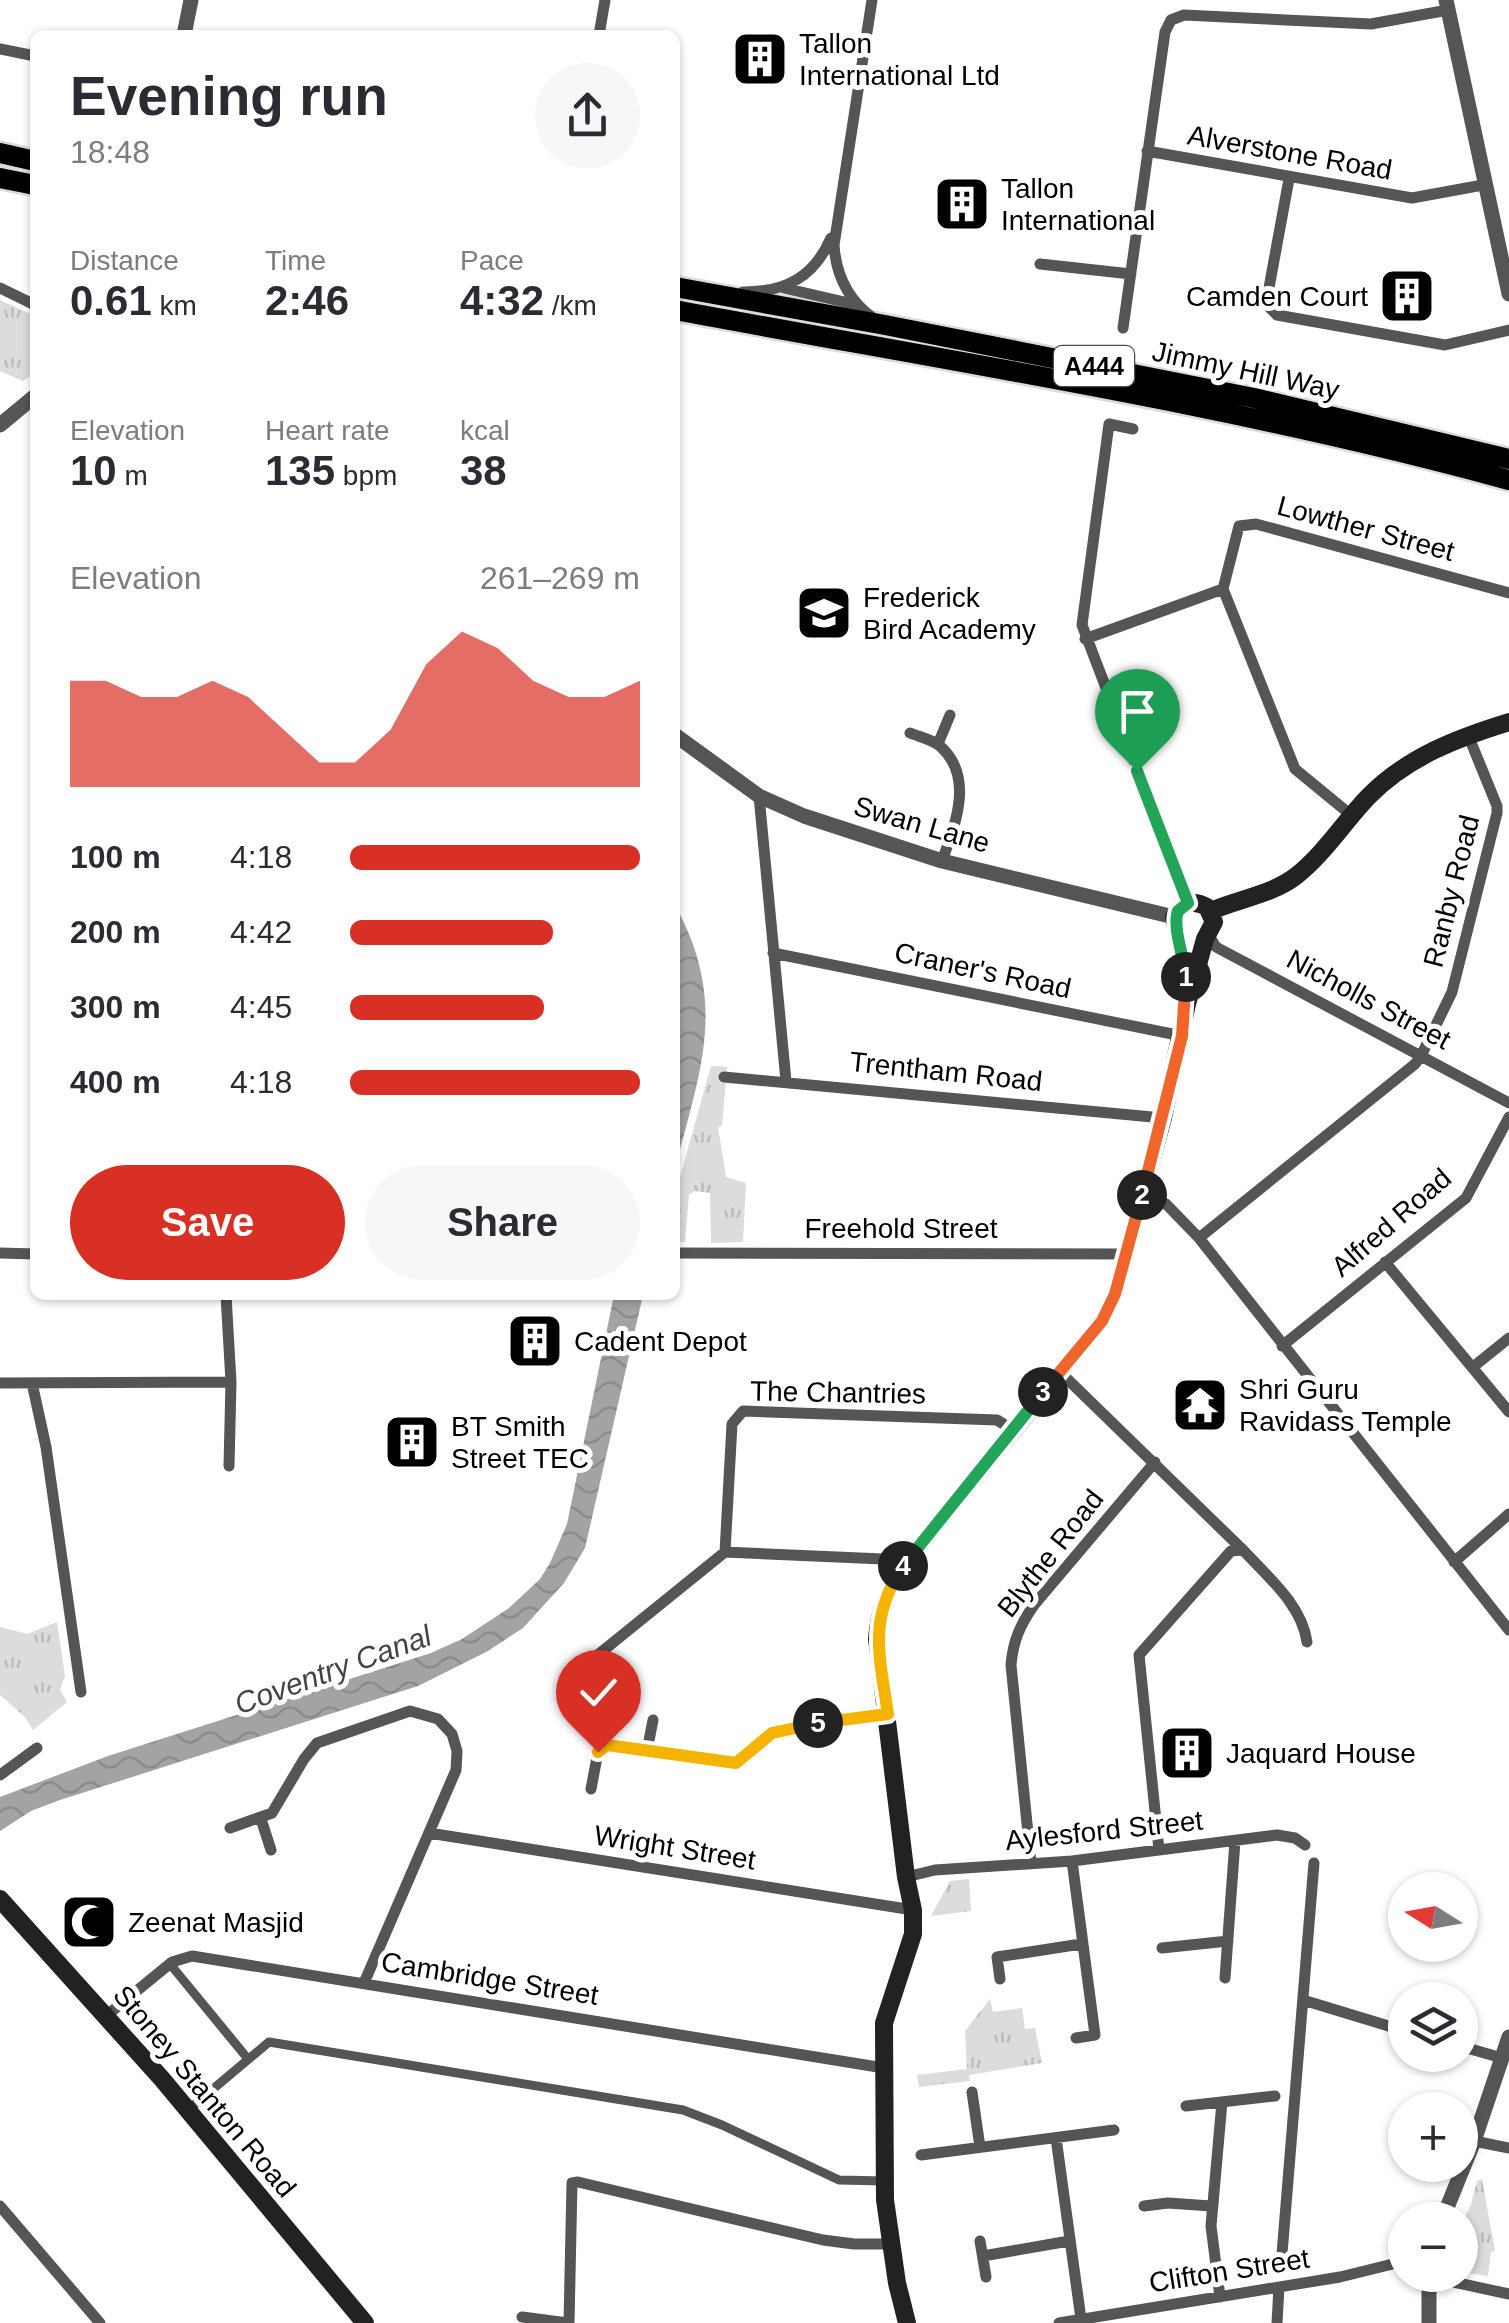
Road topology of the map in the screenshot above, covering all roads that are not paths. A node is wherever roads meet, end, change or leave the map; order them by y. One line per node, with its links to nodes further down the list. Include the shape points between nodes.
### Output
1 (191, 0): 5 (street)
2 (605, 0): 6 (street)
3 (872, 0): 16 (street)
4 (1447, 5): 9 (street, via 1371,24 1184,15 1171,20); 15 (street)
5 (185, 30)
6 (599, 30)
7 (0, 49): 8 (street)
8 (30, 55)
9 (1147, 151): 13 (street, Alverstone Road); 18 (street)
10 (0, 154): 11 (highway)
11 (30, 160)
12 (0, 178): 14 (highway)
13 (1289, 179): 15 (street, Alverstone Road, via 1412,198); 29 (street, via 1266,304 1277,315 1446,345)
14 (30, 184)
15 (1483, 184): 23 (street)
16 (834, 230): 21 (street, via 814,268); 25 (street, via 837,270)
17 (1040, 264): 18 (street)
18 (1131, 274): 28 (street)
19 (0, 288): 24 (street)
20 (680, 288): 22 (highway, Jimmy Hill Way / A444)
21 (780, 288): 22 (street); 25 (street)
22 (699, 292): 27 (highway, Jimmy Hill Way / A444)
23 (1509, 294)
24 (30, 303)
25 (862, 310): 27 (street)
26 (680, 311): 34 (highway, Jimmy Hill Way / A444, via 1184,406)
27 (885, 325): 33 (highway, Jimmy Hill Way / A444, via 1254,398)
28 (1123, 328)
29 (1509, 330)
30 (30, 400): 31 (street)
31 (2, 423)
32 (1133, 429): 37 (street, via 1109,424)
33 (1509, 460)
34 (1509, 480)
35 (1223, 589): 36 (street, Lowther Street, via 1239,526 1256,524); 37 (street); 45 (street, via 1295,769)
36 (1509, 593)
37 (1085, 639): 47 (street)
38 (950, 715): 43 (street)
39 (1509, 722): 41 (main road)
40 (910, 734): 43 (street)
41 (1468, 735): 45 (main road, via 1398,770); 55 (street, Ranby Road, via 1497,813 1452,992)
42 (680, 739): 44 (street, Swan Lane)
43 (938, 744): 46 (street, via 950,758 961,794)
44 (760, 796): 46 (street, Swan Lane); 52 (street)
45 (1351, 815): 48 (main road, via 1293,878)
46 (942, 861): 49 (street, Swan Lane)
47 (1188, 903): 48 (main road); 49 (main road)
48 (1211, 912): 51 (main road)
49 (1174, 917): 50 (main road)
50 (1180, 936): 51 (main road, via 1192,942); 53 (main road)
51 (1207, 937): 53 (main road); 55 (street, Nicholls Street)
52 (774, 953): 54 (street, Craner's Road); 57 (street)
53 (1187, 1004): 54 (main road)
54 (1182, 1036): 60 (main road)
55 (1421, 1056): 58 (street, Nicholls Street); 62 (street)
56 (724, 1078): 57 (street, Trentham Road)
57 (786, 1080): 60 (street, Trentham Road)
58 (1509, 1103)
59 (1509, 1117): 67 (street, Alfred Road, via 1466,1198)
60 (1163, 1118): 61 (main road)
61 (1142, 1197): 62 (street, via 1166,1204); 66 (main road)
62 (1199, 1238): 70 (street)
63 (0, 1253): 65 (street)
64 (680, 1253): 66 (street, Freehold Street)
65 (30, 1254)
66 (1127, 1254): 72 (main road, via 1102,1321)
67 (1386, 1262): 70 (street, Alfred Road); 71 (street)
68 (226, 1300): 73 (street)
69 (1509, 1338): 71 (street)
70 (1282, 1346): 83 (street)
71 (1473, 1367): 76 (street)
72 (1059, 1372): 77 (main road); 78 (street)
73 (231, 1382): 74 (street); 79 (street)
74 (32, 1383): 75 (street); 88 (street)
75 (0, 1384)
76 (1509, 1412)
77 (1013, 1430): 82 (street, The Chantries, via 997,1420 743,1412 732,1424); 84 (main road)
78 (1155, 1462): 81 (street); 103 (street, Blythe Road, via 1034,1606 1013,1644)
79 (229, 1466)
80 (1509, 1514): 83 (street)
81 (1244, 1550): 86 (street, via 1304,1620); 101 (street, via 1231,1551 1139,1655)
82 (725, 1552): 84 (street); 87 (street)
83 (1454, 1562): 85 (street)
84 (903, 1566): 89 (main road, via 878,1622)
85 (1509, 1630)
86 (1307, 1642)
87 (589, 1662)
88 (81, 1692)
89 (888, 1714): 92 (street, via 782,1728 736,1763); 105 (main road)
90 (652, 1720): 92 (street)
91 (37, 1748): 93 (street)
92 (647, 1751): 94 (street, via 602,1746)
93 (0, 1775)
94 (591, 1788)
95 (260, 1819): 96 (street); 97 (street, via 272,1813 317,1743 410,1711 438,1719 457,1751 456,1770); 100 (street)
96 (230, 1828)
97 (429, 1832): 107 (street, Wright Street); 114 (street)
98 (1236, 1841): 99 (street, Aylesford Street, via 1287,1836); 101 (street, Aylesford Street); 108 (street)
99 (1305, 1845)
100 (271, 1850)
101 (1159, 1850): 102 (street, Aylesford Street)
102 (1072, 1860): 103 (street, Aylesford Street); 109 (street)
103 (1032, 1863): 105 (street, Aylesford Street)
104 (1314, 1870): 115 (street)
105 (906, 1877): 107 (main road)
106 (0, 1898): 116 (main road, Stoney Stanton Road)
107 (914, 1910): 123 (main road, via 884,2022)
108 (1228, 1940): 110 (street); 112 (street)
109 (1081, 1944): 113 (street, via 997,1958); 118 (street, via 1095,2035)
110 (1162, 1948)
111 (170, 1964): 114 (street, Cambridge Street, via 192,1956); 116 (street); 122 (street)
112 (1225, 1978)
113 (1000, 1979)
114 (364, 1983): 123 (street, Cambridge Street)
115 (1303, 2000): 117 (street); 145 (street)
116 (106, 2016): 128 (main road, Stoney Stanton Road)
117 (1388, 2026)
118 (1076, 2038)
119 (1509, 2038): 121 (street)
120 (1478, 2051): 121 (street)
121 (1502, 2058): 129 (street)
122 (248, 2059): 128 (street); 136 (street, via 269,2042 653,2104 722,2125 839,2180)
123 (884, 2068): 136 (main road)
124 (972, 2092): 133 (street)
125 (1274, 2096): 126 (street)
126 (1222, 2102): 127 (street); 139 (street)
127 (1186, 2106)
128 (188, 2110): 156 (main road, Stoney Stanton Road)
129 (1478, 2129)
130 (1114, 2130): 131 (street)
131 (1056, 2138): 133 (street); 141 (street)
132 (1478, 2142): 134 (street)
133 (980, 2148): 135 (street)
134 (1509, 2148)
135 (921, 2155)
136 (885, 2181): 142 (main road)
137 (0, 2206): 155 (street)
138 (1144, 2206): 139 (street)
139 (1212, 2206): 151 (street)
140 (980, 2241): 143 (street)
141 (1069, 2241): 143 (street); 153 (street)
142 (892, 2244): 157 (street, via 823,2240 572,2183); 158 (main road)
143 (983, 2256): 146 (street)
144 (1388, 2265): 147 (street, Clifton Street)
145 (1281, 2266)
146 (986, 2277)
147 (1280, 2287): 151 (street, Clifton Street); 160 (street)
148 (1478, 2288): 150 (street)
149 (1429, 2292): 161 (street)
150 (1509, 2294)
151 (1220, 2297): 154 (street, Clifton Street)
152 (522, 2317): 157 (street)
153 (1081, 2319): 154 (street, Clifton Street); 159 (street, Clifton Street)
154 (1106, 2319)
155 (100, 2323)
156 (365, 2323)
157 (568, 2323)
158 (908, 2323)
159 (1059, 2323)
160 (1277, 2323)
161 (1429, 2323)

